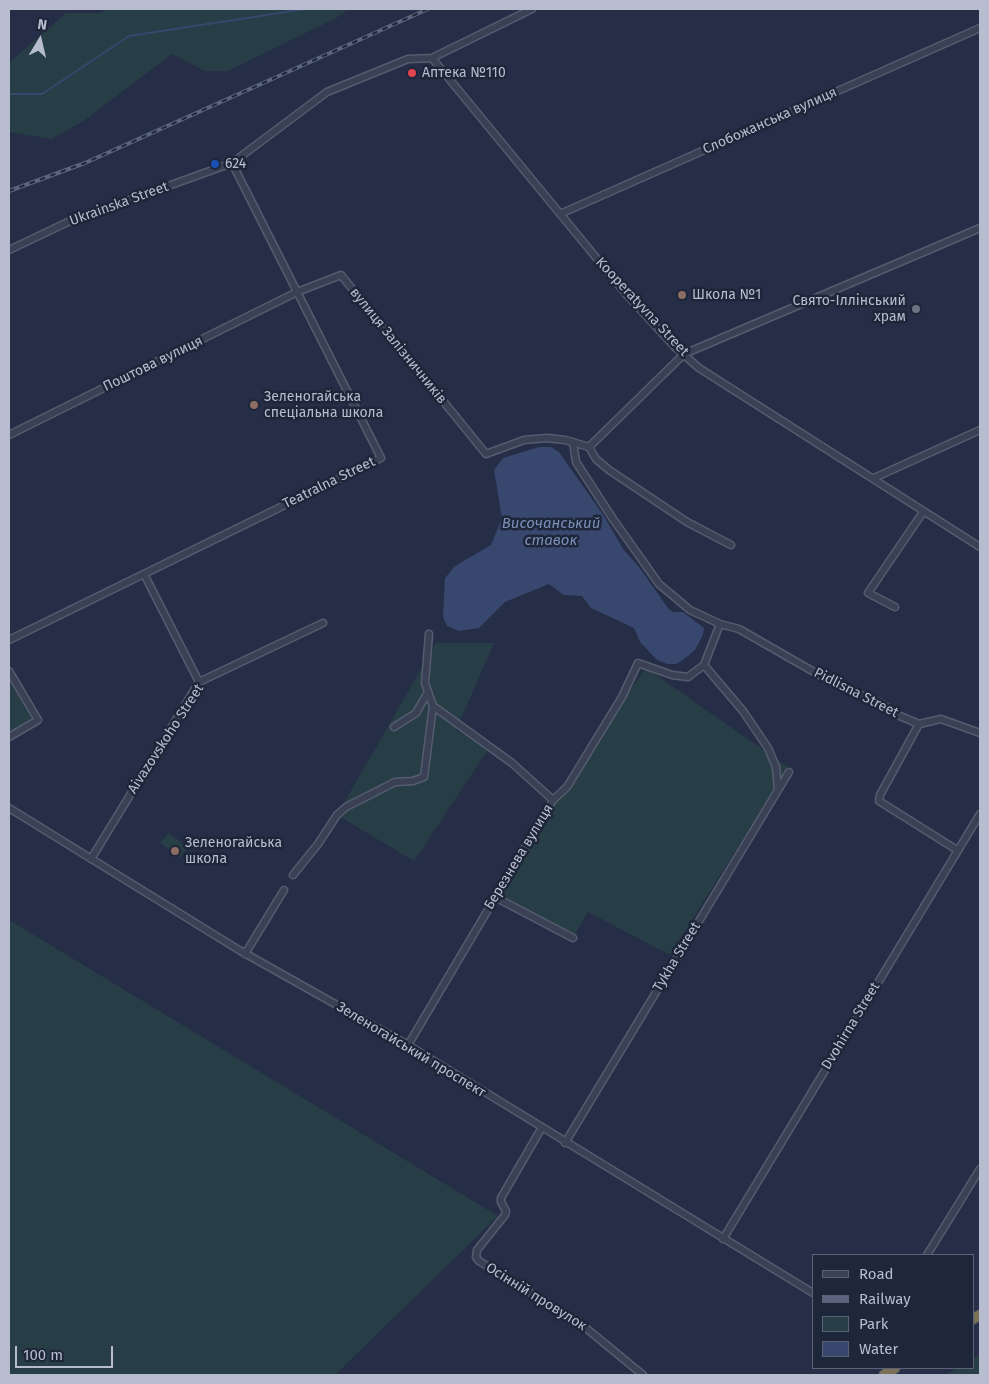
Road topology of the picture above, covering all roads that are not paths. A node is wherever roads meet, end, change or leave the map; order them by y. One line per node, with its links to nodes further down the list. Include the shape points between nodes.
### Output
1 (532, 9): 3 (street)
2 (980, 28): 5 (street, Слобожанська вулиця)
3 (432, 58): 4 (street, Ukrainska Street, via 408,59 327,92); 5 (street, Kooperatyvna Street)
4 (232, 164): 7 (street, Ukrainska Street, via 68,222); 8 (street, Teatralna Street)
5 (560, 214): 9 (street, Kooperatyvna Street, via 626,294)
6 (980, 228): 9 (street)
7 (9, 250)
8 (297, 292): 11 (street, Поштова вулиця); 12 (street, вулиця Залізничників, via 341,275 486,454 524,440 548,438); 18 (street, Teatralna Street, via 381,458)
9 (684, 354): 13 (street); 14 (street, Kooperatyvna Street, via 699,368)
10 (980, 430): 14 (street)
11 (9, 436)
12 (573, 442): 13 (street); 21 (street, Pidlisna Street, via 576,462 584,478 659,584 690,610)
13 (589, 446): 16 (street, via 596,459 609,470 687,522)
14 (874, 478): 15 (street, Kooperatyvna Street)
15 (923, 512): 17 (street, Kooperatyvna Street); 19 (street, via 868,592)
16 (731, 545)
17 (980, 547)
18 (144, 574): 23 (street, Teatralna Street); 26 (street)
19 (895, 607)
20 (323, 623): 26 (street, Aivazovskoho Street)
21 (720, 624): 24 (street); 29 (street, Pidlisna Street, via 739,628 835,684)
22 (429, 634): 27 (street, via 425,683)
23 (9, 640)
24 (704, 665): 34 (street, via 743,711 768,748 776,767); 35 (street, via 688,677 638,663 622,697 566,787)
25 (9, 671): 32 (street, via 38,720)
26 (199, 682): 39 (street, Aivazovskoho Street)
27 (428, 692): 28 (street); 30 (street, via 416,713)
28 (433, 706): 35 (street, Березнева вулиця, via 512,763); 40 (street, via 424,777 395,782 346,807)
29 (919, 724): 31 (street, via 940,719); 38 (street, via 879,801)
30 (394, 727)
31 (980, 732)
32 (9, 737)
33 (789, 772): 34 (street, Tykha Street)
34 (778, 789): 47 (street, Tykha Street)
35 (553, 800): 42 (street, Березнева вулиця)
36 (9, 808): 39 (street, Зеленогайський проспект)
37 (980, 814): 38 (street, Dvohirna Street)
38 (956, 850): 49 (street, Dvohirna Street)
39 (92, 859): 44 (street, Зеленогайський проспект)
40 (293, 875)
41 (284, 890): 44 (street)
42 (495, 897): 43 (street); 45 (street, Березнева вулиця)
43 (573, 938)
44 (245, 954): 45 (street, Зеленогайський проспект)
45 (408, 1045): 46 (street, Зеленогайський проспект)
46 (541, 1129): 47 (street, Зеленогайський проспект); 52 (street, Осінній провулок, via 501,1198 505,1214 477,1250 476,1257 581,1324)
47 (565, 1142): 49 (street, Зеленогайський проспект)
48 (980, 1168): 50 (street)
49 (724, 1239): 51 (street, Зеленогайський проспект)
50 (929, 1254)
51 (812, 1292)
52 (643, 1375)

